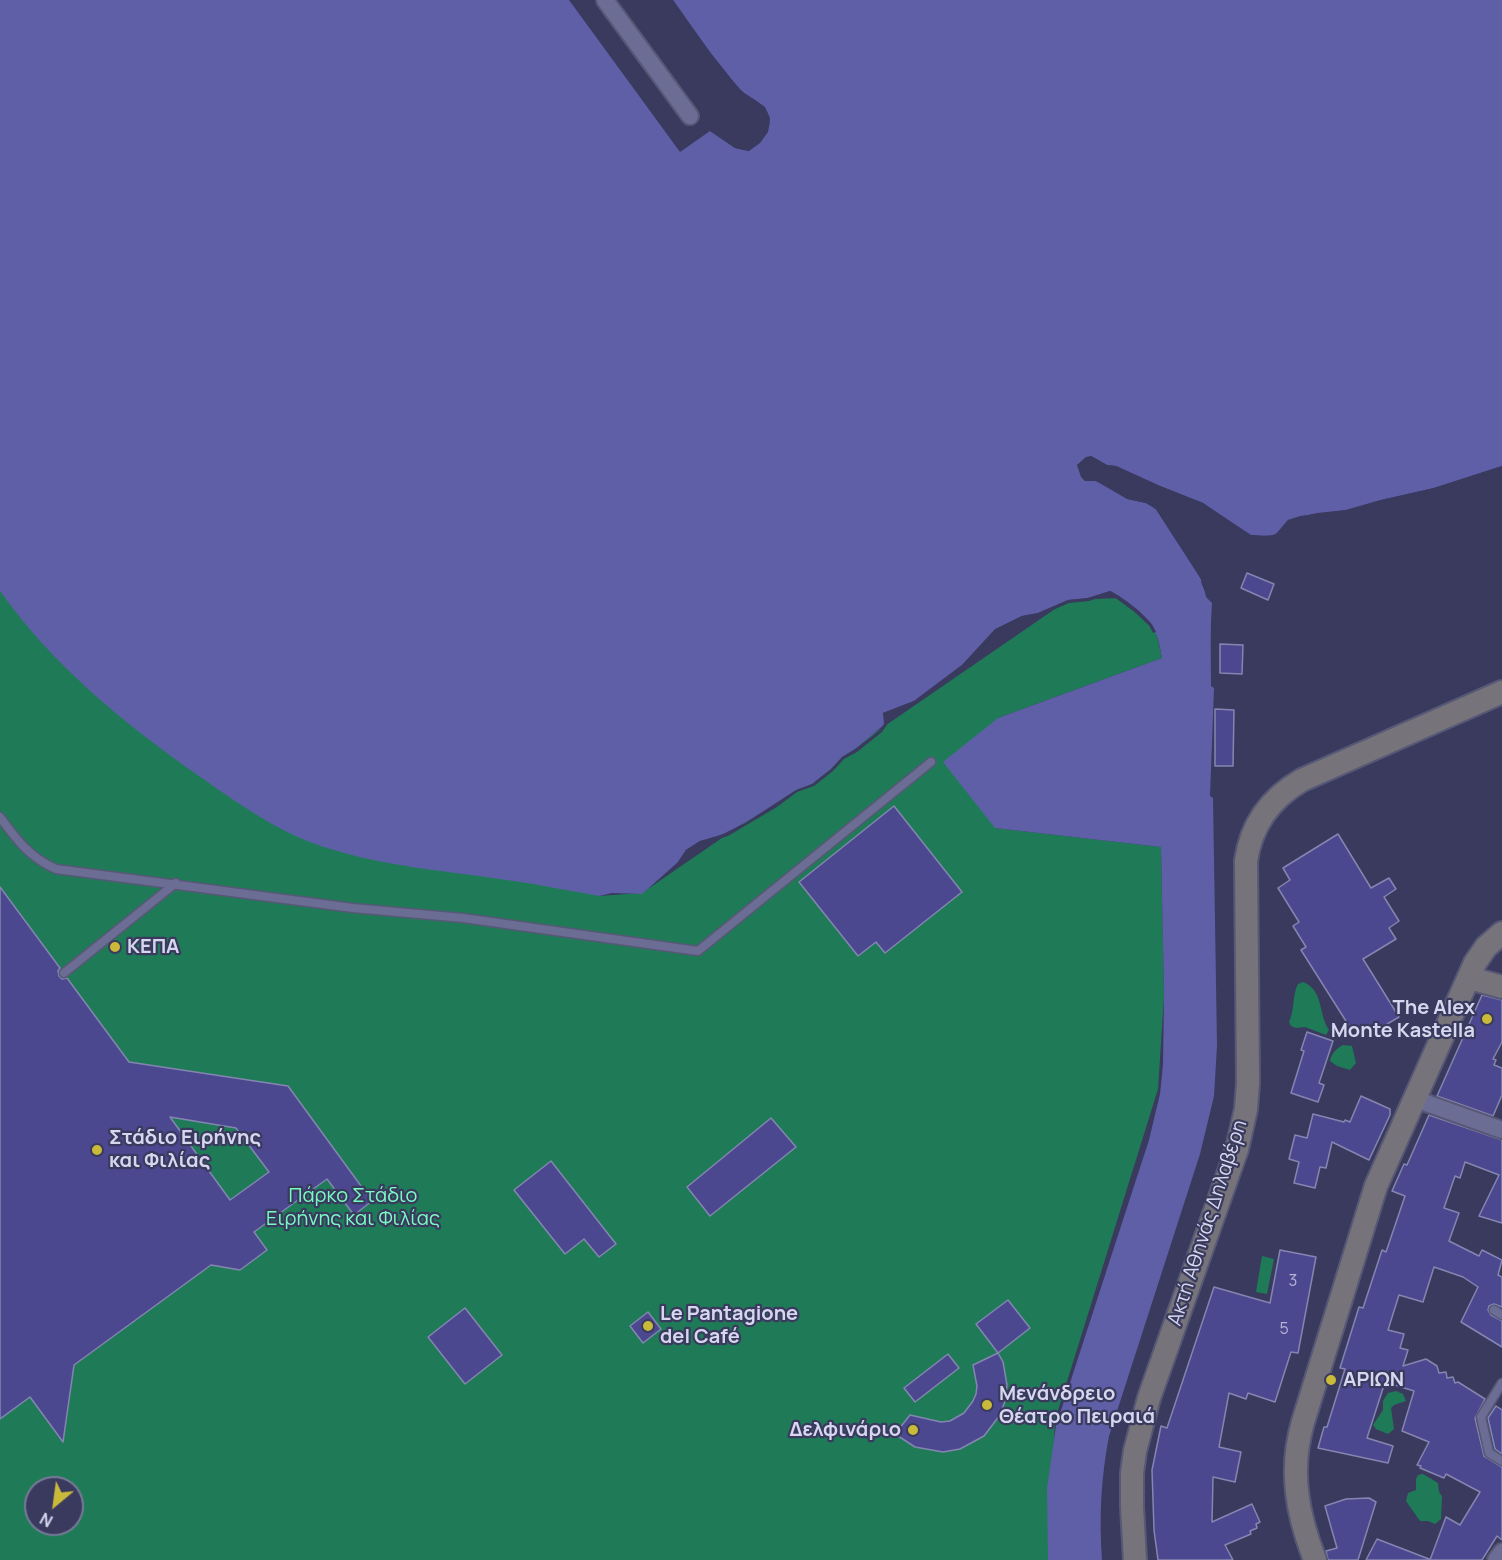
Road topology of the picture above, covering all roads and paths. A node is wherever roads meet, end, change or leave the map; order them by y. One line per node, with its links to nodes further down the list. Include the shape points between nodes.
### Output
1 (605, 0): 2 (street)
2 (690, 116)
3 (1502, 692): 16 (street, Ακτή Αθηνάς Δηλαβέρη, via 1302,780 1265,813 1251,838 1246,861 1246,1109 1237,1149 1149,1398 1135,1451)
4 (931, 762): 6 (lane, via 698,951)
5 (0, 817): 6 (lane, via 24,848 56,869)
6 (176, 884): 8 (lane)
7 (1502, 933): 9 (street, via 1482,952)
8 (64, 973)
9 (1468, 978): 10 (street); 11 (street)
10 (1502, 987)
11 (1415, 1099): 12 (street); 17 (street, via 1373,1195 1299,1433 1295,1491 1302,1525)
12 (1502, 1130)
13 (1502, 1383): 14 (lane, via 1481,1417 1489,1453)
14 (1502, 1461)
15 (1502, 1552): 18 (street)
16 (1135, 1560)
17 (1316, 1560)
18 (1497, 1560)

